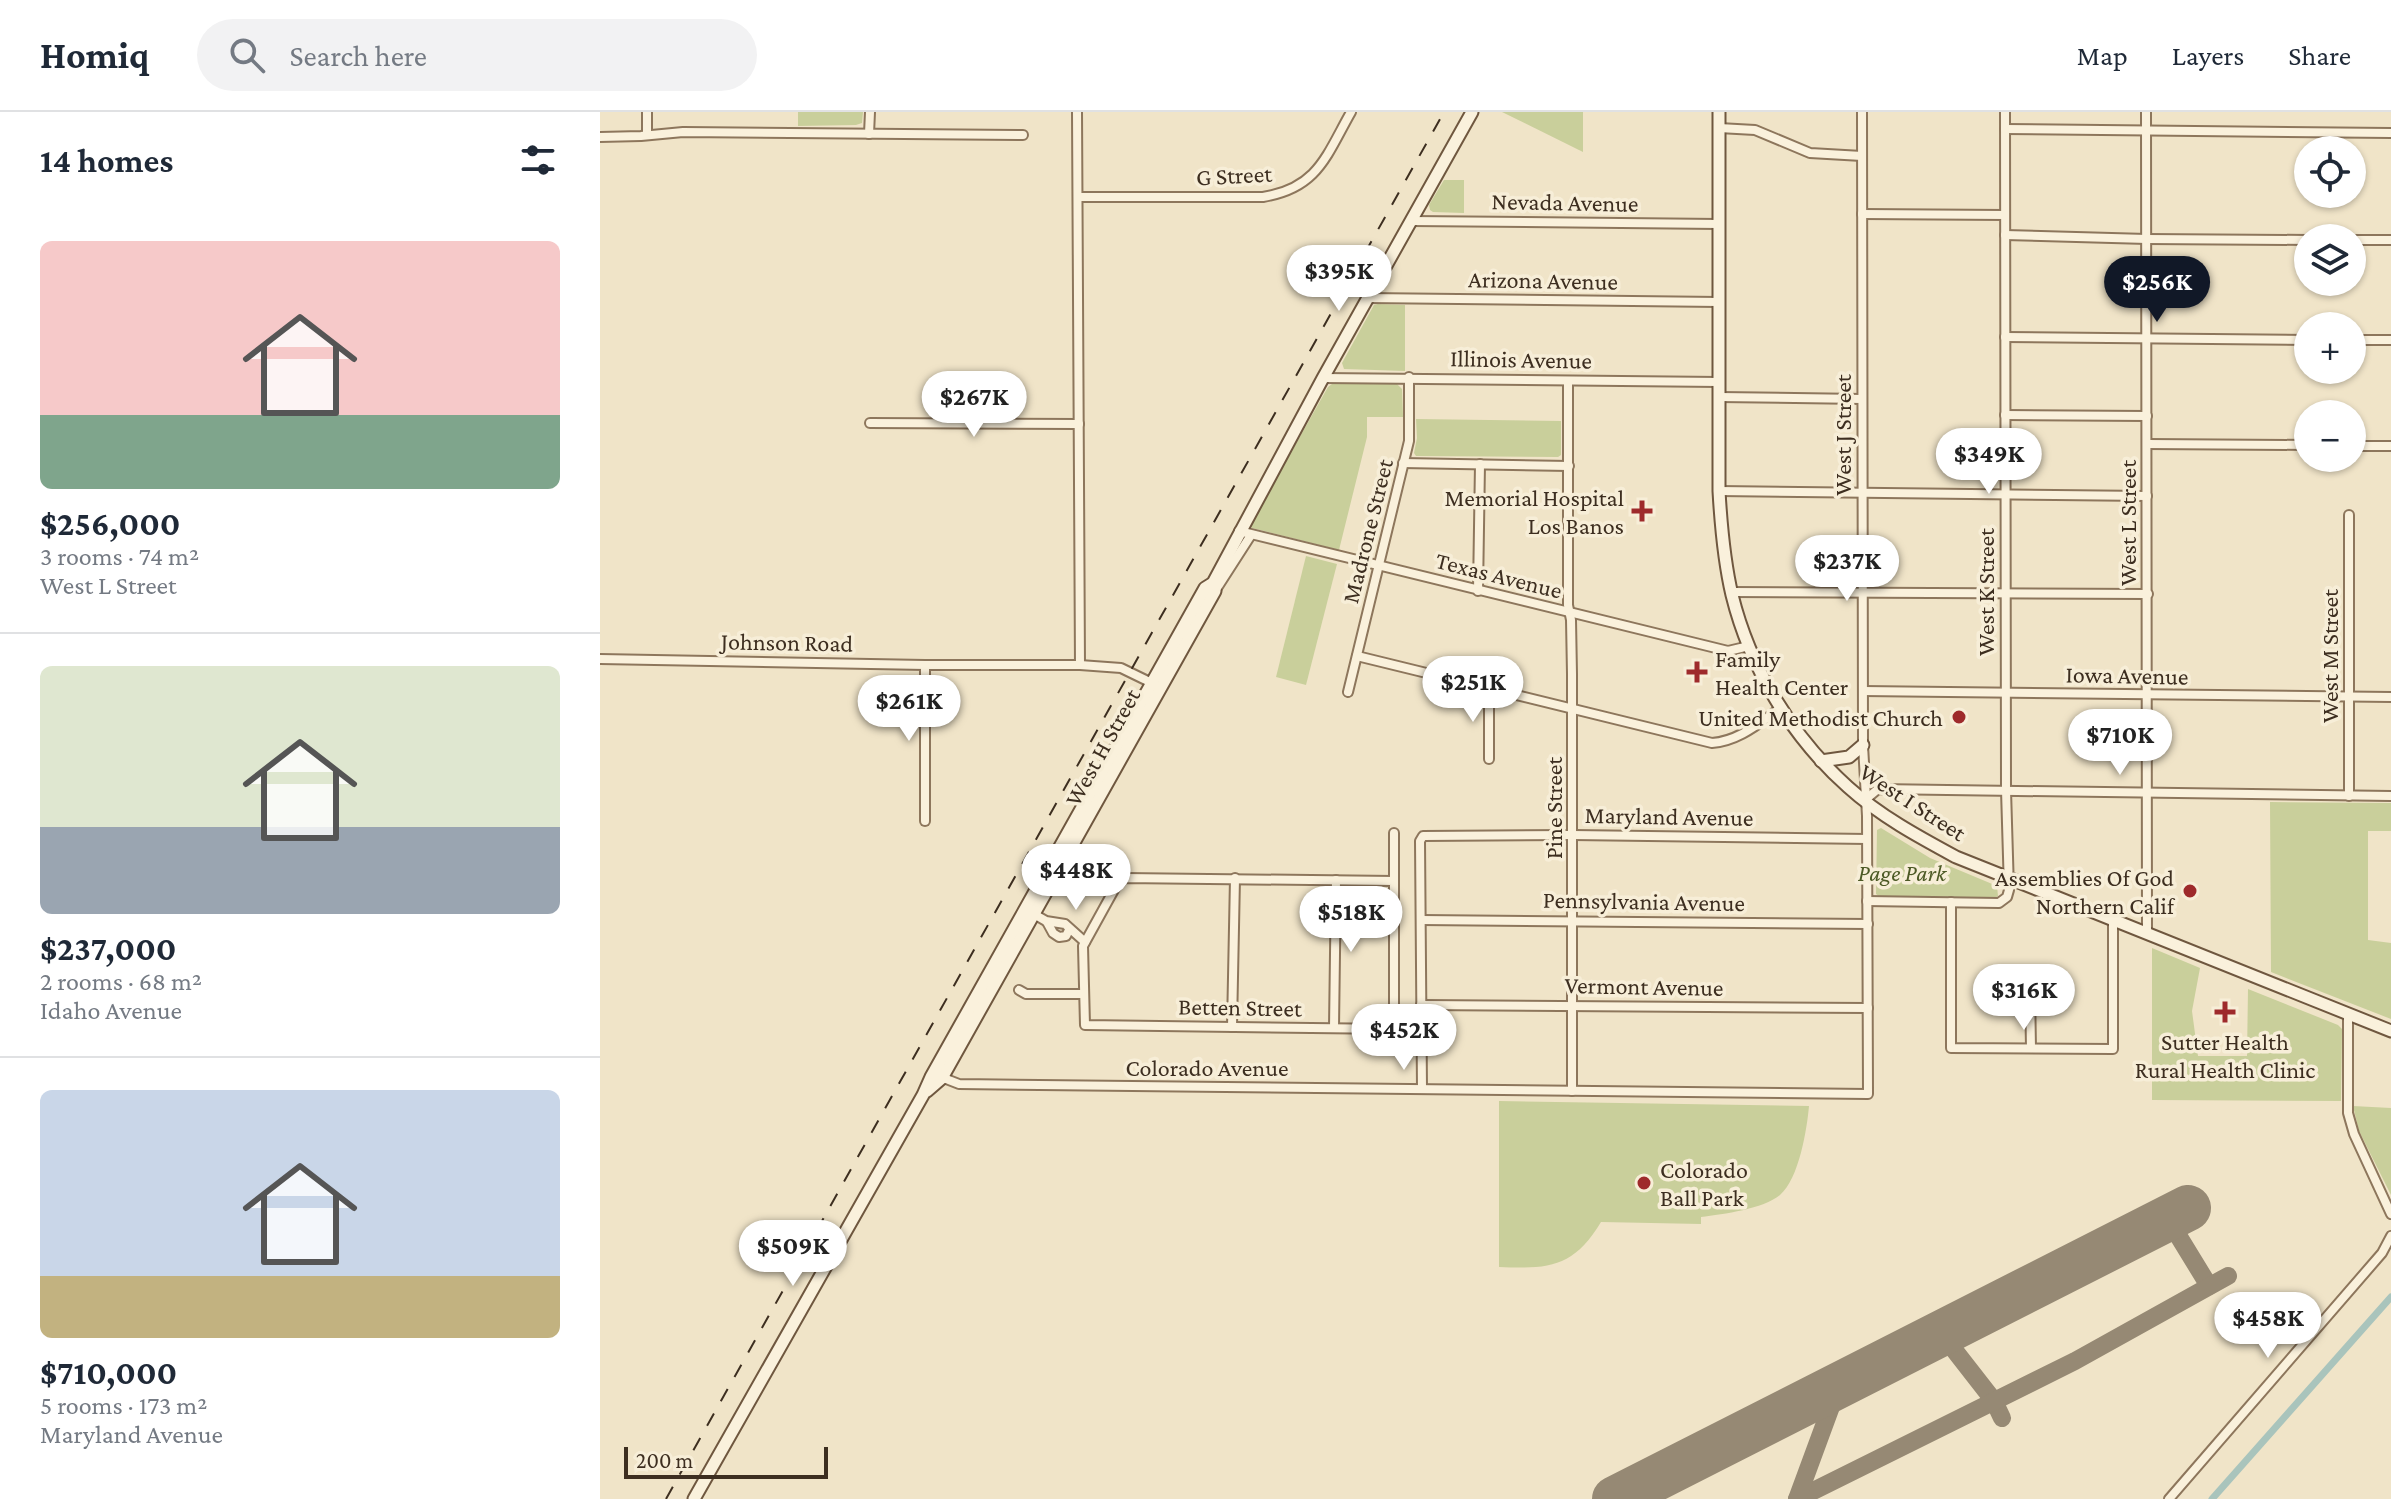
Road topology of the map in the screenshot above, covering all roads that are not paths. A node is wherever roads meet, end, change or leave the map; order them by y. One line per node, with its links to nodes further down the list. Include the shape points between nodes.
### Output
1 (647, 112): 14 (street)
2 (870, 112): 15 (street)
3 (1077, 112): 19 (street)
4 (1351, 112): 19 (street, G Street, via 1309,179 1280,194)
5 (1472, 112): 22 (street, West H Street)
6 (1719, 112): 10 (street, West I Street)
7 (1862, 112): 18 (street, West J Street)
8 (2005, 112): 11 (street, West K Street)
9 (2146, 112): 12 (street, West L Street)
10 (1719, 128): 18 (street, via 1755,130 1810,153); 23 (street, West I Street)
11 (2005, 129): 12 (street); 21 (street, West K Street)
12 (2146, 130): 13 (street); 25 (street, West L Street)
13 (2391, 133)
14 (647, 134): 15 (street); 17 (street)
15 (869, 134): 16 (street)
16 (1023, 135)
17 (600, 137)
18 (1862, 156): 20 (street, West J Street)
19 (1078, 197): 45 (street)
20 (1862, 214): 21 (street); 41 (street, West J Street)
21 (2005, 215): 24 (street, West K Street)
22 (1411, 221): 23 (street, Nevada Avenue); 29 (street, West H Street)
23 (1719, 224): 30 (street, West I Street)
24 (2005, 235): 25 (street); 31 (street, West K Street)
25 (2147, 239): 26 (street); 32 (street, West L Street)
26 (2294, 240)
27 (2366, 240): 28 (street)
28 (2391, 240)
29 (1367, 298): 30 (street, Arizona Avenue); 37 (street, West H Street)
30 (1719, 302): 39 (street, West I Street)
31 (2005, 337): 32 (street); 42 (street, West K Street)
32 (2147, 340): 33 (street); 43 (street, West L Street)
33 (2294, 340)
34 (2366, 340): 35 (street)
35 (2391, 340)
36 (1409, 377): 37 (street, Illinois Avenue); 38 (street, Illinois Avenue); 50 (street, Madrone Street, via 1410,434)
37 (1323, 378): 58 (street, West H Street)
38 (1568, 381): 39 (street, Illinois Avenue); 52 (street, Pine Street)
39 (1719, 382): 40 (street, West I Street)
40 (1719, 397): 41 (street); 53 (street, West I Street)
41 (1862, 399): 54 (street, West J Street)
42 (2005, 415): 43 (street); 55 (street, West K Street)
43 (2147, 416): 46 (street, West L Street)
44 (870, 423): 45 (street)
45 (1079, 424): 70 (street)
46 (2147, 444): 47 (street); 56 (street, West L Street)
47 (2294, 445)
48 (2366, 446): 49 (street)
49 (2391, 446)
50 (1403, 463): 51 (street); 59 (street, Madrone Street)
51 (1480, 464): 52 (street); 60 (street)
52 (1569, 466): 65 (street, Pine Street)
53 (1719, 491): 54 (street); 61 (street, West I Street)
54 (1862, 493): 55 (street); 62 (street, West J Street)
55 (2005, 494): 56 (street); 63 (street, West K Street)
56 (2147, 496): 64 (street, West L Street)
57 (2349, 515): 77 (street, West M Street)
58 (1245, 533): 59 (street, Texas Avenue); 71 (street, West H Street)
59 (1379, 566): 60 (street, Texas Avenue); 67 (street, Madrone Street)
60 (1478, 591): 65 (street, Texas Avenue)
61 (1731, 592): 62 (street); 66 (street, West I Street)
62 (1863, 592): 63 (street); 73 (street, West J Street)
63 (2005, 594): 64 (street); 75 (street, West K Street)
64 (2148, 594): 76 (street, West L Street)
65 (1570, 613): 66 (street, Texas Avenue, via 1728,651); 79 (street, Pine Street)
66 (1749, 646): 80 (street, West I Street)
67 (1357, 656): 72 (street); 74 (street, Madrone Street)
68 (600, 659): 69 (street, Johnson Road)
69 (925, 665): 70 (street, Johnson Road); 89 (street)
70 (1080, 665): 71 (street, Johnson Road, via 1121,668)
71 (1156, 685): 99 (street, West H Street)
72 (1489, 688): 79 (street); 82 (street)
73 (1863, 691): 75 (street, Iowa Avenue); 81 (street, West J Street)
74 (1348, 692)
75 (2005, 693): 76 (street, Iowa Avenue); 84 (street, West K Street)
76 (2146, 695): 77 (street, Iowa Avenue); 85 (street, West L Street)
77 (2349, 697): 78 (street, Iowa Avenue); 86 (street, West M Street)
78 (2391, 697)
79 (1572, 708): 80 (street, via 1712,743 1739,736); 91 (street, Pine Street)
80 (1781, 708): 83 (street, West I Street)
81 (1863, 745): 83 (street, via 1849,757); 88 (street, West J Street)
82 (1489, 759)
83 (1821, 761): 88 (street, West I Street)
84 (2006, 790): 85 (street); 88 (street, via 1878,789); 95 (street, West K Street)
85 (2146, 794): 86 (street); 104 (street, West L Street)
86 (2349, 796): 87 (street)
87 (2391, 796)
88 (1865, 800): 92 (street, West J Street); 95 (street, West I Street, via 1926,841)
89 (925, 821)
90 (1394, 833): 96 (street)
91 (1573, 835): 92 (street, Maryland Avenue); 100 (street, Maryland Avenue, via 1423,836); 101 (street, Pine Street)
92 (1867, 839): 97 (street, West J Street)
93 (1235, 878): 94 (street); 105 (street, via 1124,878); 113 (street)
94 (1336, 880): 96 (street); 114 (street)
95 (2008, 880): 98 (street, via 2007,897 1999,903); 102 (street, West I Street)
96 (1394, 881): 114 (street, Betten Street, via 1394,1029)
97 (1867, 901): 98 (street); 103 (street, West J Street)
98 (1951, 902): 116 (street, via 1951,1048)
99 (1029, 912): 105 (street, via 1061,922); 117 (street, West H Street)
100 (1421, 920): 101 (street, Pennsylvania Avenue); 109 (street)
101 (1573, 920): 103 (street, Pennsylvania Avenue); 110 (street, Pine Street)
102 (2113, 920): 104 (street, West I Street); 116 (street, via 2113,1049)
103 (1868, 924): 111 (street, West J Street)
104 (2147, 933): 112 (street, West I Street)
105 (1082, 941): 108 (street)
106 (1019, 990): 108 (street)
107 (2030, 990): 116 (street)
108 (1084, 994): 113 (street, Betten Street, via 1085,1025)
109 (1421, 1005): 110 (street, Vermont Avenue); 118 (street)
110 (1573, 1005): 111 (street, Vermont Avenue); 119 (street, Pine Street)
111 (1868, 1008): 120 (street, West J Street)
112 (2348, 1014): 115 (street, West I Street); 121 (street, via 2348,1113)
113 (1232, 1027): 114 (street, Betten Street)
114 (1334, 1028)
115 (2391, 1031)
116 (2031, 1048)
117 (938, 1075): 118 (street, Colorado Avenue, via 959,1084); 123 (street, West H Street)
118 (1422, 1088): 119 (street, Colorado Avenue)
119 (1572, 1091): 120 (street, Colorado Avenue)
120 (1868, 1094)
121 (2391, 1214)
122 (2391, 1236): 124 (street, via 2382,1253)
123 (694, 1499)
124 (2169, 1499)

